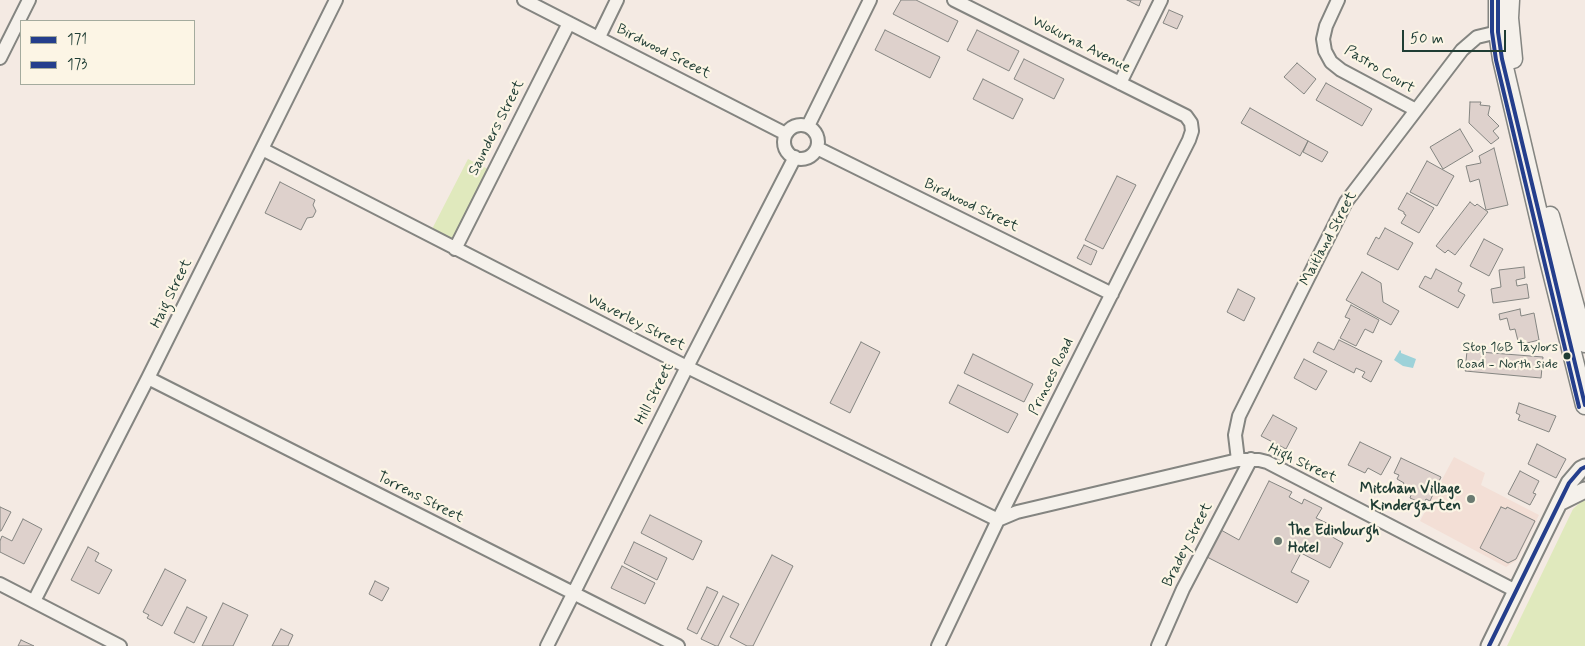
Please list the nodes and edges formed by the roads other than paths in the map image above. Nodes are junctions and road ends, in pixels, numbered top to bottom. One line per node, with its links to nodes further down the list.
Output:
1 (29, 0): 14 (street)
2 (336, 0): 21 (street, Haig Street)
3 (524, 0): 11 (street, Birdwood Sreeet)
4 (617, 0): 13 (street)
5 (870, 0): 18 (street)
6 (954, 0): 15 (street, Wokurna Avenue)
7 (1161, 0): 15 (street)
8 (1338, 0): 16 (street, Pastro Court)
9 (1498, 0): 12 (main road)
10 (1510, 0): 25 (main road)
11 (569, 23): 13 (street, Birdwood Sreeet); 23 (street, Saunders Street)
12 (1498, 32): 16 (street, Maitland Street); 28 (main road)
13 (599, 37): 19 (street, Birdwood Sreeet)
14 (0, 58)
15 (1120, 83): 17 (street, Wokurna Avenue)
16 (1416, 110): 29 (street, Maitland Street)
17 (1192, 123): 24 (street, Princes Road)
18 (808, 126): 19 (street); 20 (street)
19 (786, 134): 22 (street)
20 (817, 148): 22 (street); 24 (street, Birdwood Street)
21 (262, 149): 23 (street, Waverley Street); 27 (street, Haig Street)
22 (795, 157): 26 (street, Hill Street)
23 (455, 249): 26 (street, Waverley Street)
24 (1112, 294): 33 (street, Princes Road)
25 (1585, 343)
26 (686, 368): 33 (street, Waverley Street); 36 (street, Hill Street)
27 (148, 378): 36 (street, Torrens Street); 37 (street, Haig Street)
28 (1585, 405)
29 (1245, 460): 33 (street, High Street); 35 (street, High Street); 42 (street, Bradey Street)
30 (1585, 467): 32 (street)
31 (1585, 490): 32 (street)
32 (1559, 503): 35 (street)
33 (998, 520): 41 (street, Princes Road)
34 (0, 584): 37 (street)
35 (1516, 591): 43 (street)
36 (573, 594): 39 (street, Hill Street); 40 (street, Torrens Street)
37 (34, 601): 38 (street)
38 (120, 646)
39 (548, 646)
40 (678, 646)
41 (938, 646)
42 (1158, 646)
43 (1489, 646)

